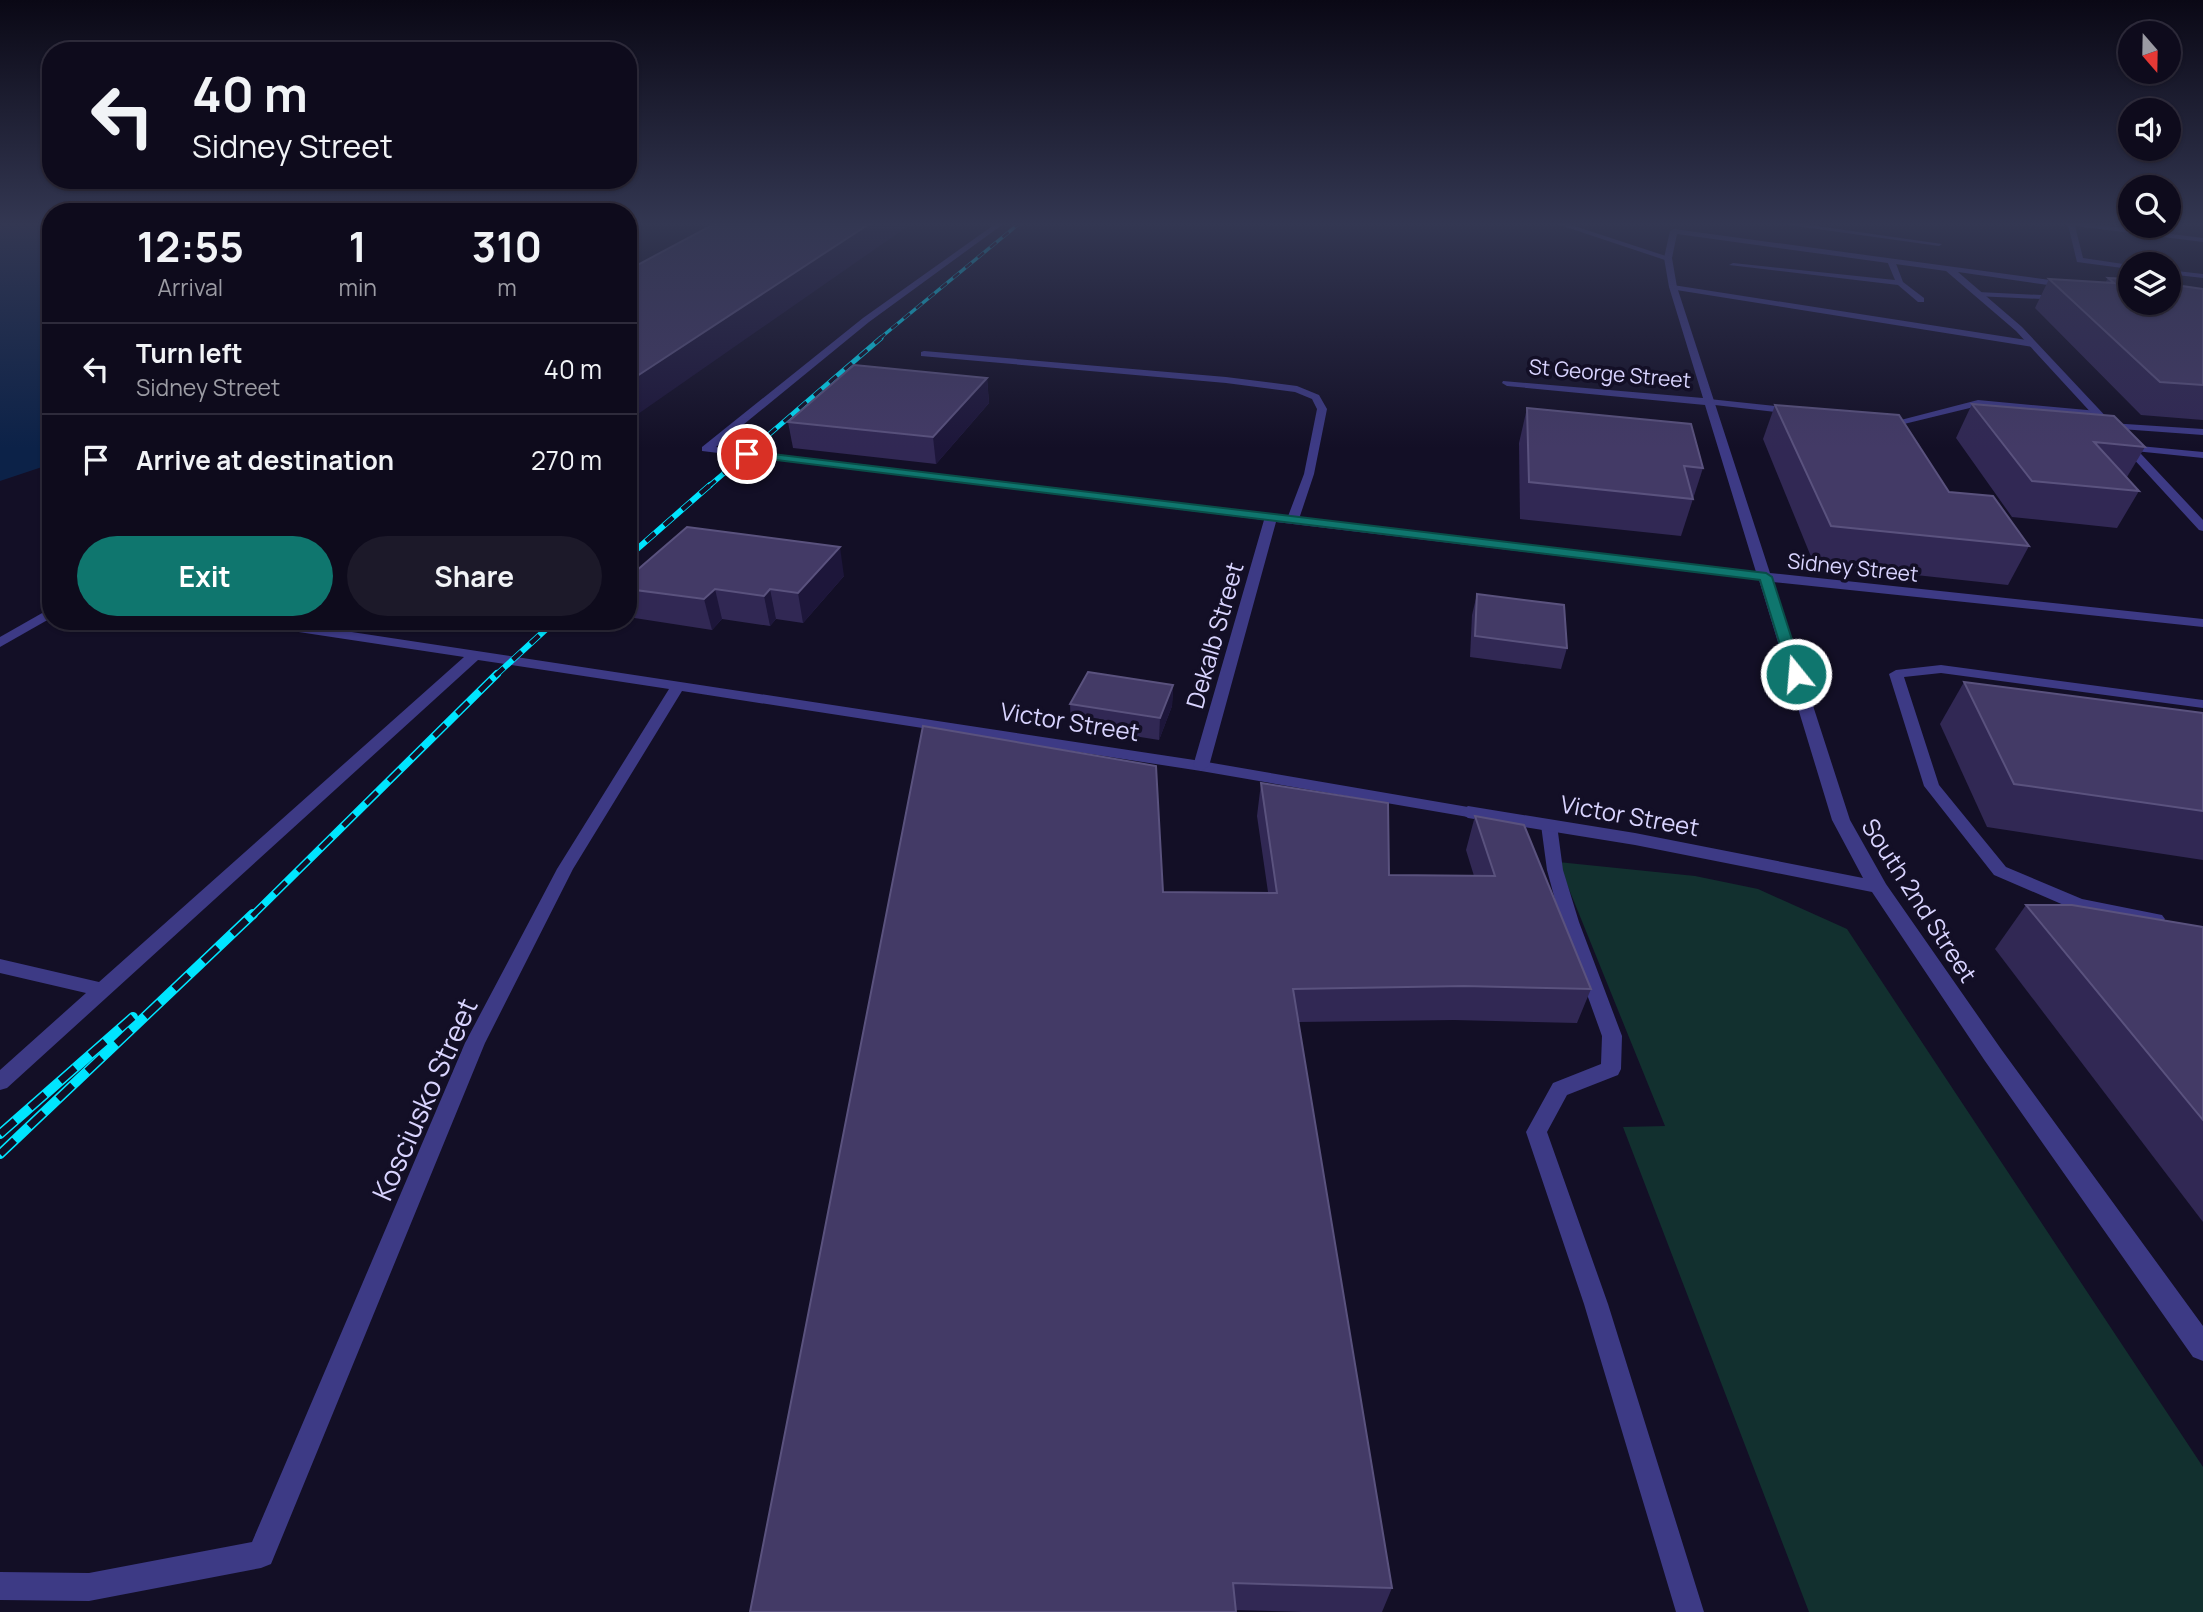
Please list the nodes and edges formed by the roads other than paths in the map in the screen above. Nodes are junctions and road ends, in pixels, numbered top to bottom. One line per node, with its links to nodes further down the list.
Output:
1 (898, 297): 24 (street, Sidney Street)
2 (1676, 297): 14 (street, South 2nd Street)
3 (1756, 297): 11 (lane)
4 (1777, 297): 10 (lane)
5 (1917, 297): 9 (lane)
6 (1982, 297): 10 (street)
7 (2054, 297): 8 (lane)
8 (2072, 298)
9 (1921, 300)
10 (2022, 333): 11 (street)
11 (2033, 344): 16 (street)
12 (924, 354): 25 (lane)
13 (1507, 383): 14 (street, St George Street)
14 (1709, 402): 15 (lane); 27 (street, South 2nd Street)
15 (1802, 412)
16 (2098, 414): 18 (lane); 19 (street)
17 (1884, 421): 18 (lane)
18 (1898, 422): 21 (lane)
19 (2109, 426): 20 (lane); 22 (street)
20 (2203, 432)
21 (1912, 443)
22 (2129, 448): 23 (lane); 26 (street)
23 (2203, 455)
24 (1271, 516): 25 (street, Sidney Street); 35 (street, Dekalb Street)
25 (1293, 519): 27 (street, Sidney Street)
26 (2203, 527)
27 (1766, 577): 29 (street, Sidney Street); 38 (street, South 2nd Street)
28 (42, 617): 31 (street)
29 (2203, 623)
30 (311, 630): 32 (lane, Victor Street)
31 (0, 643)
32 (475, 655): 33 (lane, Victor Street); 41 (lane)
33 (678, 686): 35 (lane, Victor Street); 44 (lane, Kosciusko Street)
34 (2203, 704): 39 (lane)
35 (1201, 766): 36 (lane, Victor Street)
36 (1468, 811): 37 (street, Victor Street)
37 (1549, 825): 38 (street, Victor Street); 45 (lane)
38 (1878, 887): 43 (street, South 2nd Street)
39 (2166, 921)
40 (0, 966): 41 (lane)
41 (103, 989): 42 (lane)
42 (0, 1082)
43 (2203, 1348)
44 (0, 1586)
45 (1690, 1612)

